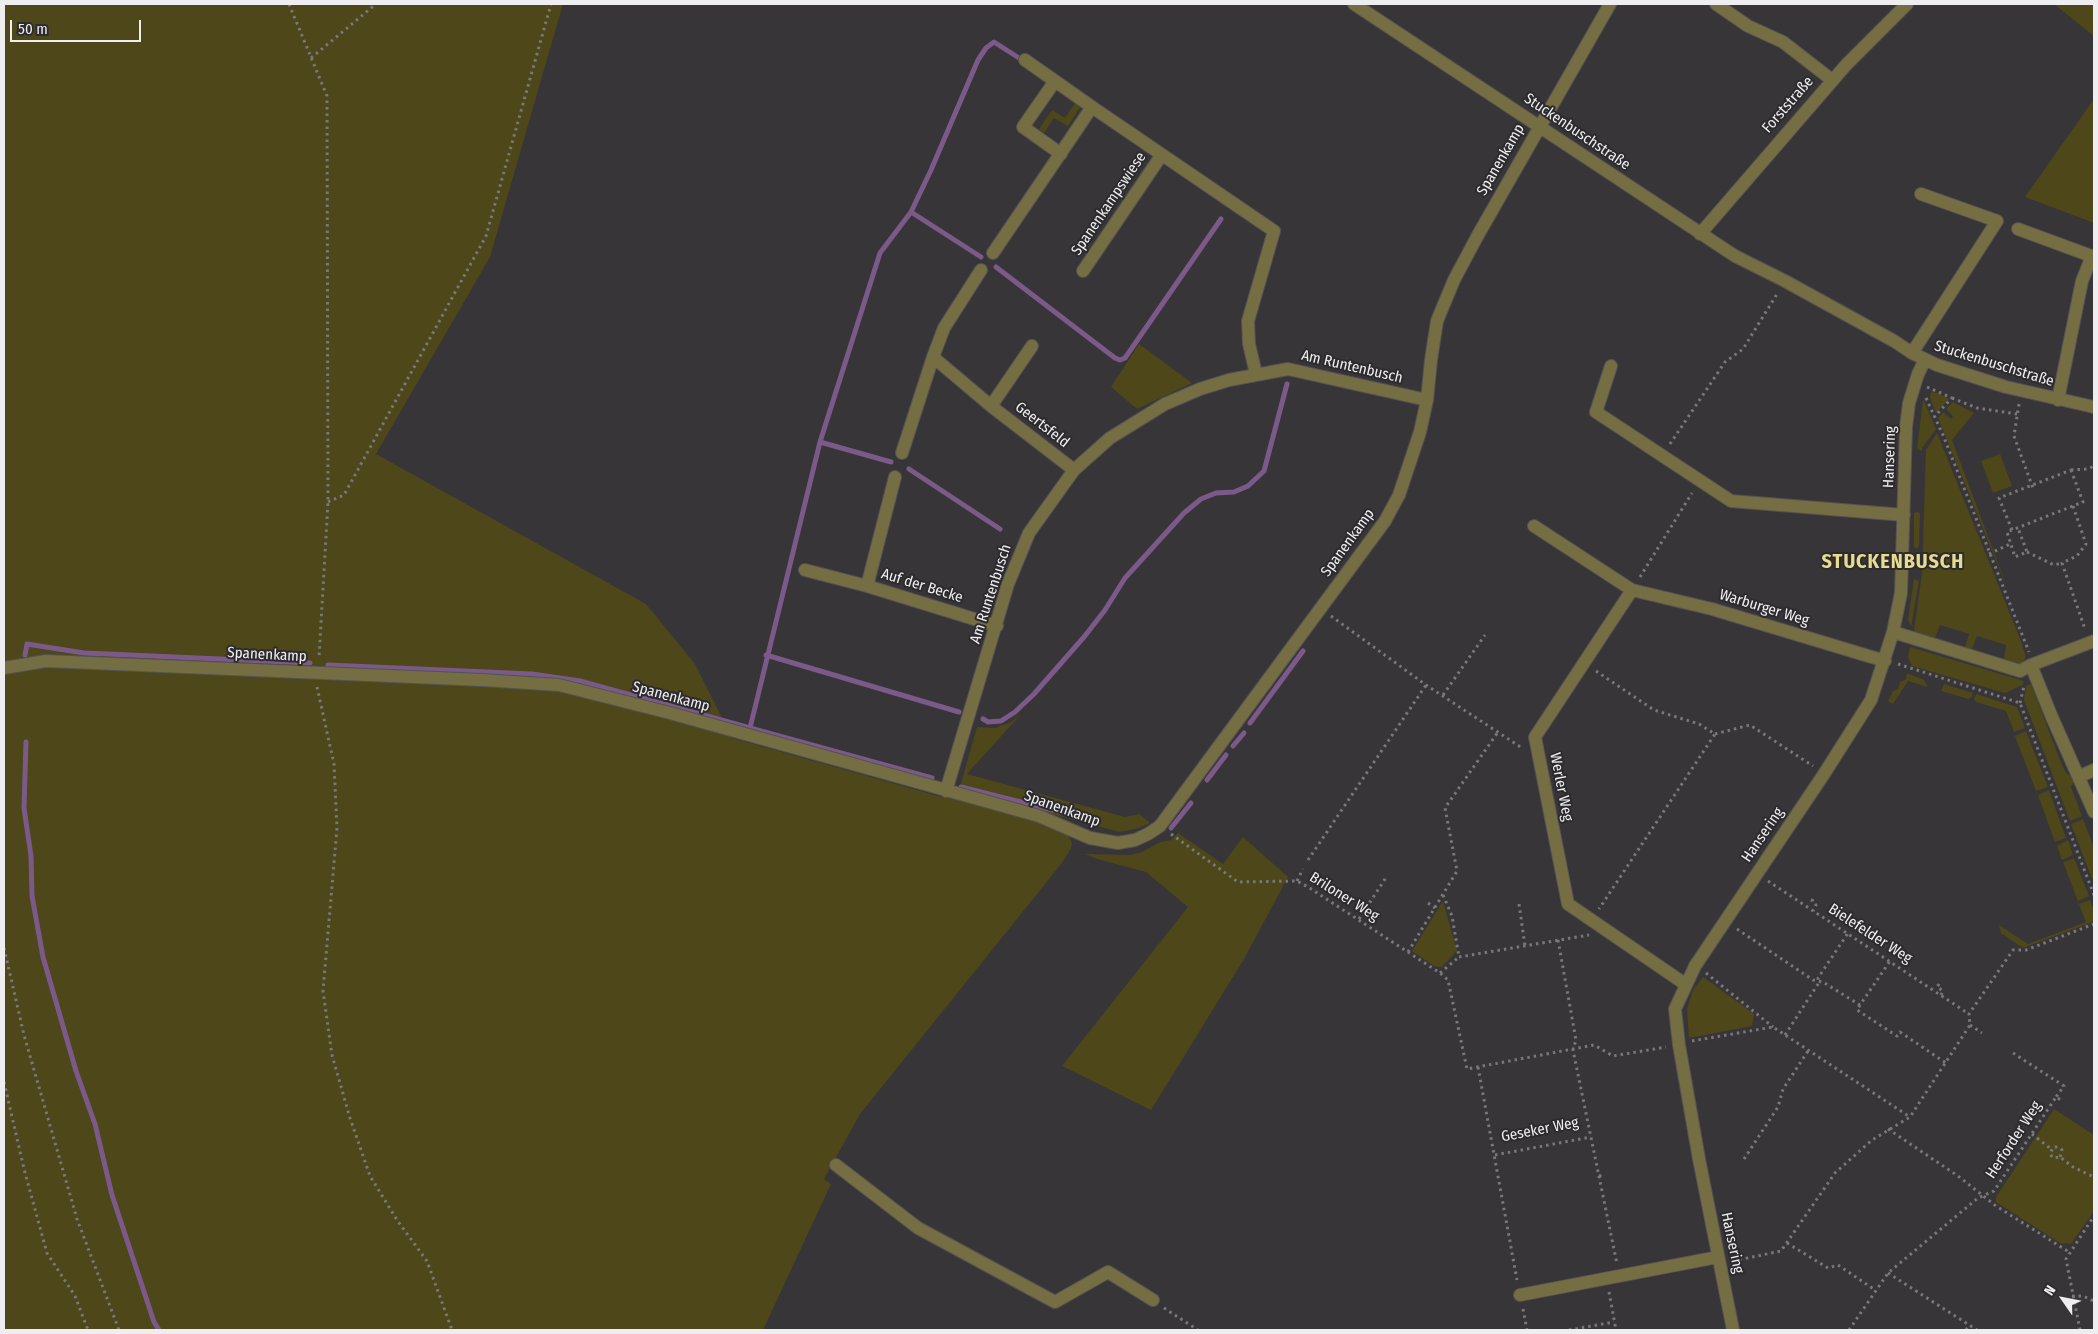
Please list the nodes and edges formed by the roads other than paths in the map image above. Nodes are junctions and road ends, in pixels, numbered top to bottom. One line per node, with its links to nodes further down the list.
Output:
1 (1354, 4): 9 (street, Stuckenbuschstraße)
2 (1610, 4): 9 (street, Spanenkamp)
3 (1716, 4): 6 (street)
4 (1907, 4): 6 (street, Forststraße)
5 (1025, 60): 7 (street, Spanenkampswiese)
6 (1832, 80): 14 (street, Forststraße)
7 (1055, 81): 8 (street, Spanenkampswiese); 10 (street)
8 (1092, 107): 10 (street); 11 (street, Spanenkampswiese)
9 (1540, 126): 14 (street, Stuckenbuschstraße); 25 (street, Spanenkamp)
10 (1061, 154): 15 (street)
11 (1161, 156): 18 (street, Spanenkampswiese); 24 (street, Spanenkampswiese)
12 (1921, 194): 20 (street)
13 (2018, 229): 16 (street)
14 (1700, 234): 20 (street, Stuckenbuschstraße)
15 (993, 253)
16 (2093, 257): 26 (street)
17 (981, 270): 21 (street)
18 (1083, 271)
19 (1032, 346): 27 (street, Geertsfeld)
20 (1912, 353): 22 (street, Stuckenbuschstraße)
21 (933, 357): 27 (street, Geertsfeld); 29 (street)
22 (1925, 360): 26 (street, Stuckenbuschstraße); 32 (street, Hansering)
23 (1611, 366): 32 (street)
24 (1256, 374): 25 (street, Am Runtenbusch); 30 (street, Am Runtenbusch)
25 (1427, 400): 45 (street, Spanenkamp)
26 (2058, 400): 28 (street, Stuckenbuschstraße)
27 (991, 406): 30 (street, Geertsfeld)
28 (2094, 407)
29 (902, 453)
30 (1074, 470): 37 (street, Am Runtenbusch)
31 (895, 477): 35 (street, Auf der Becke)
32 (1904, 514): 38 (street, Hansering)
33 (1534, 526): 36 (street, Warburger Weg)
34 (805, 570): 35 (street, Auf der Becke)
35 (867, 586): 37 (street, Auf der Becke)
36 (1632, 590): 41 (street, Warburger Weg); 47 (street, Werler Weg)
37 (997, 626): 45 (street, Am Runtenbusch)
38 (1893, 632): 40 (street); 41 (street, Hansering)
39 (2094, 641): 40 (street)
40 (2030, 658): 44 (street)
41 (1885, 661): 47 (street, Hansering)
42 (4, 668): 45 (street, Spanenkamp)
43 (2094, 770): 44 (street)
44 (2080, 776): 46 (street)
45 (940, 789)
46 (2094, 812)
47 (1685, 984): 49 (street, Hansering)
48 (836, 1165): 51 (street)
49 (1719, 1260): 50 (street); 52 (street, Hansering)
50 (1520, 1295)
51 (1153, 1300)
52 (1733, 1330)

